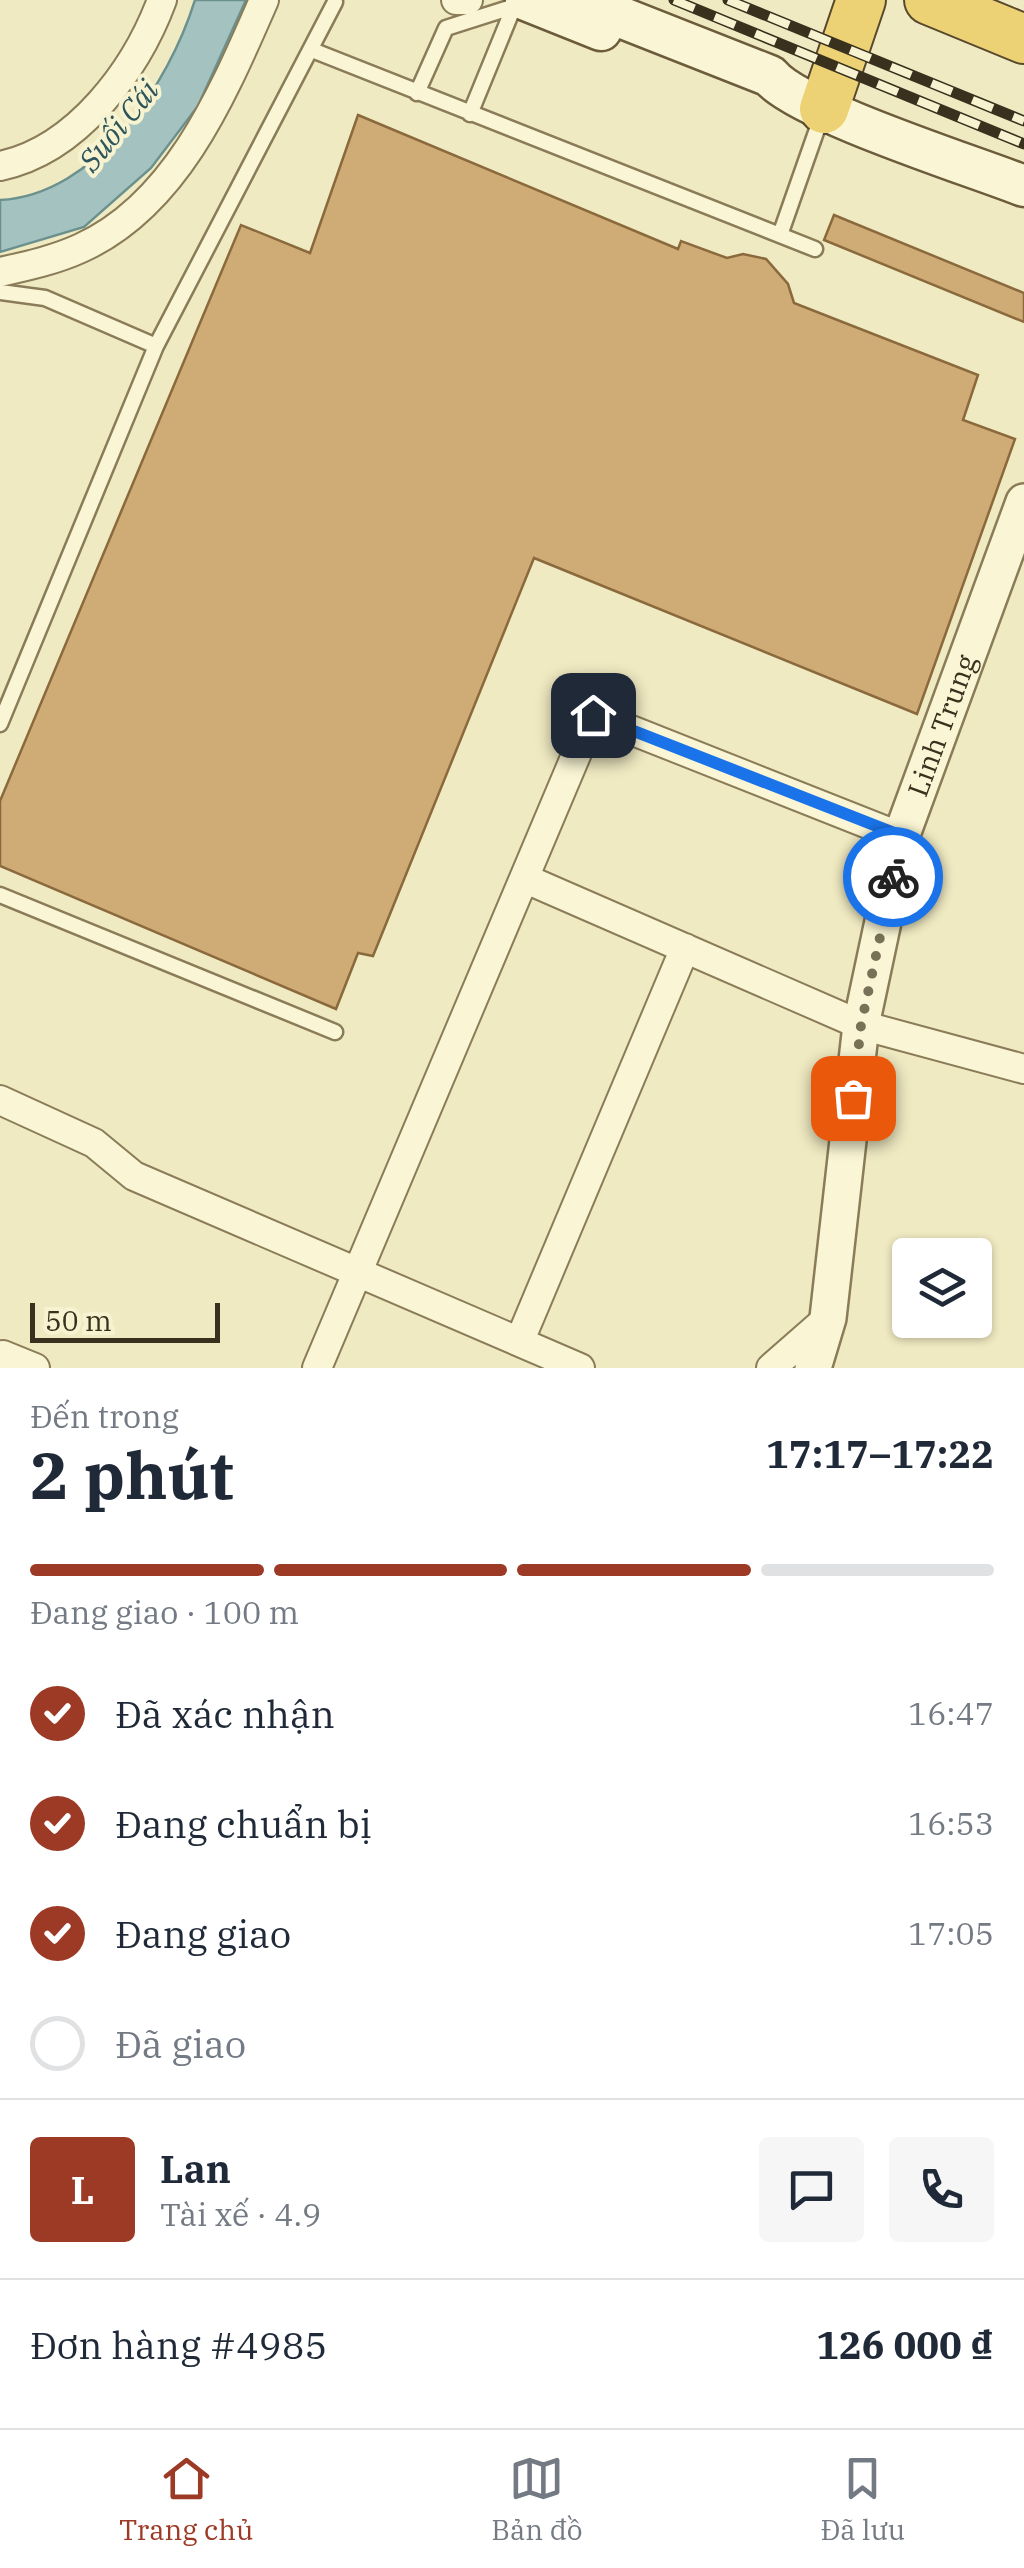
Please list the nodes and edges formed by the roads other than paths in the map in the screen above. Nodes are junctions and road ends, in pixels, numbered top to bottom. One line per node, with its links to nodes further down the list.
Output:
1 (162, 0): 18 (street)
2 (264, 0): 22 (street)
3 (456, 0): 4 (street)
4 (468, 0)
5 (577, 0): 14 (main road)
6 (861, 0): 16 (highway)
7 (929, 0): 12 (highway)
8 (1007, 0): 11 (highway)
9 (335, 2): 13 (lane)
10 (519, 2): 14 (main road); 15 (lane); 17 (lane)
11 (1024, 7)
12 (1024, 39)
13 (312, 50): 15 (lane); 24 (lane)
14 (780, 89): 16 (main road)
15 (418, 93): 17 (lane)
16 (824, 109): 19 (main road); 20 (lane)
17 (470, 114): 20 (lane)
18 (0, 166)
19 (1024, 186)
20 (780, 235): 21 (lane)
21 (815, 248)
22 (0, 272)
23 (0, 292): 24 (lane)
24 (156, 346): 26 (lane)
25 (1024, 502): 27 (street, Linh Trung)
26 (0, 724)
27 (902, 836): 28 (street); 31 (street, Linh Trung)
28 (526, 880): 30 (street); 35 (street)
29 (0, 896): 32 (lane)
30 (685, 948): 31 (street); 37 (street)
31 (861, 1025): 33 (street); 36 (street, Linh Trung)
32 (335, 1032)
33 (1024, 1068)
34 (0, 1100): 35 (street)
35 (360, 1270): 37 (street); 40 (street)
36 (828, 1318): 42 (street); 43 (street, Linh Trung)
37 (520, 1340): 41 (street)
38 (3, 1355): 39 (street)
39 (35, 1368)
40 (317, 1368)
41 (580, 1368)
42 (771, 1368)
43 (813, 1368)

